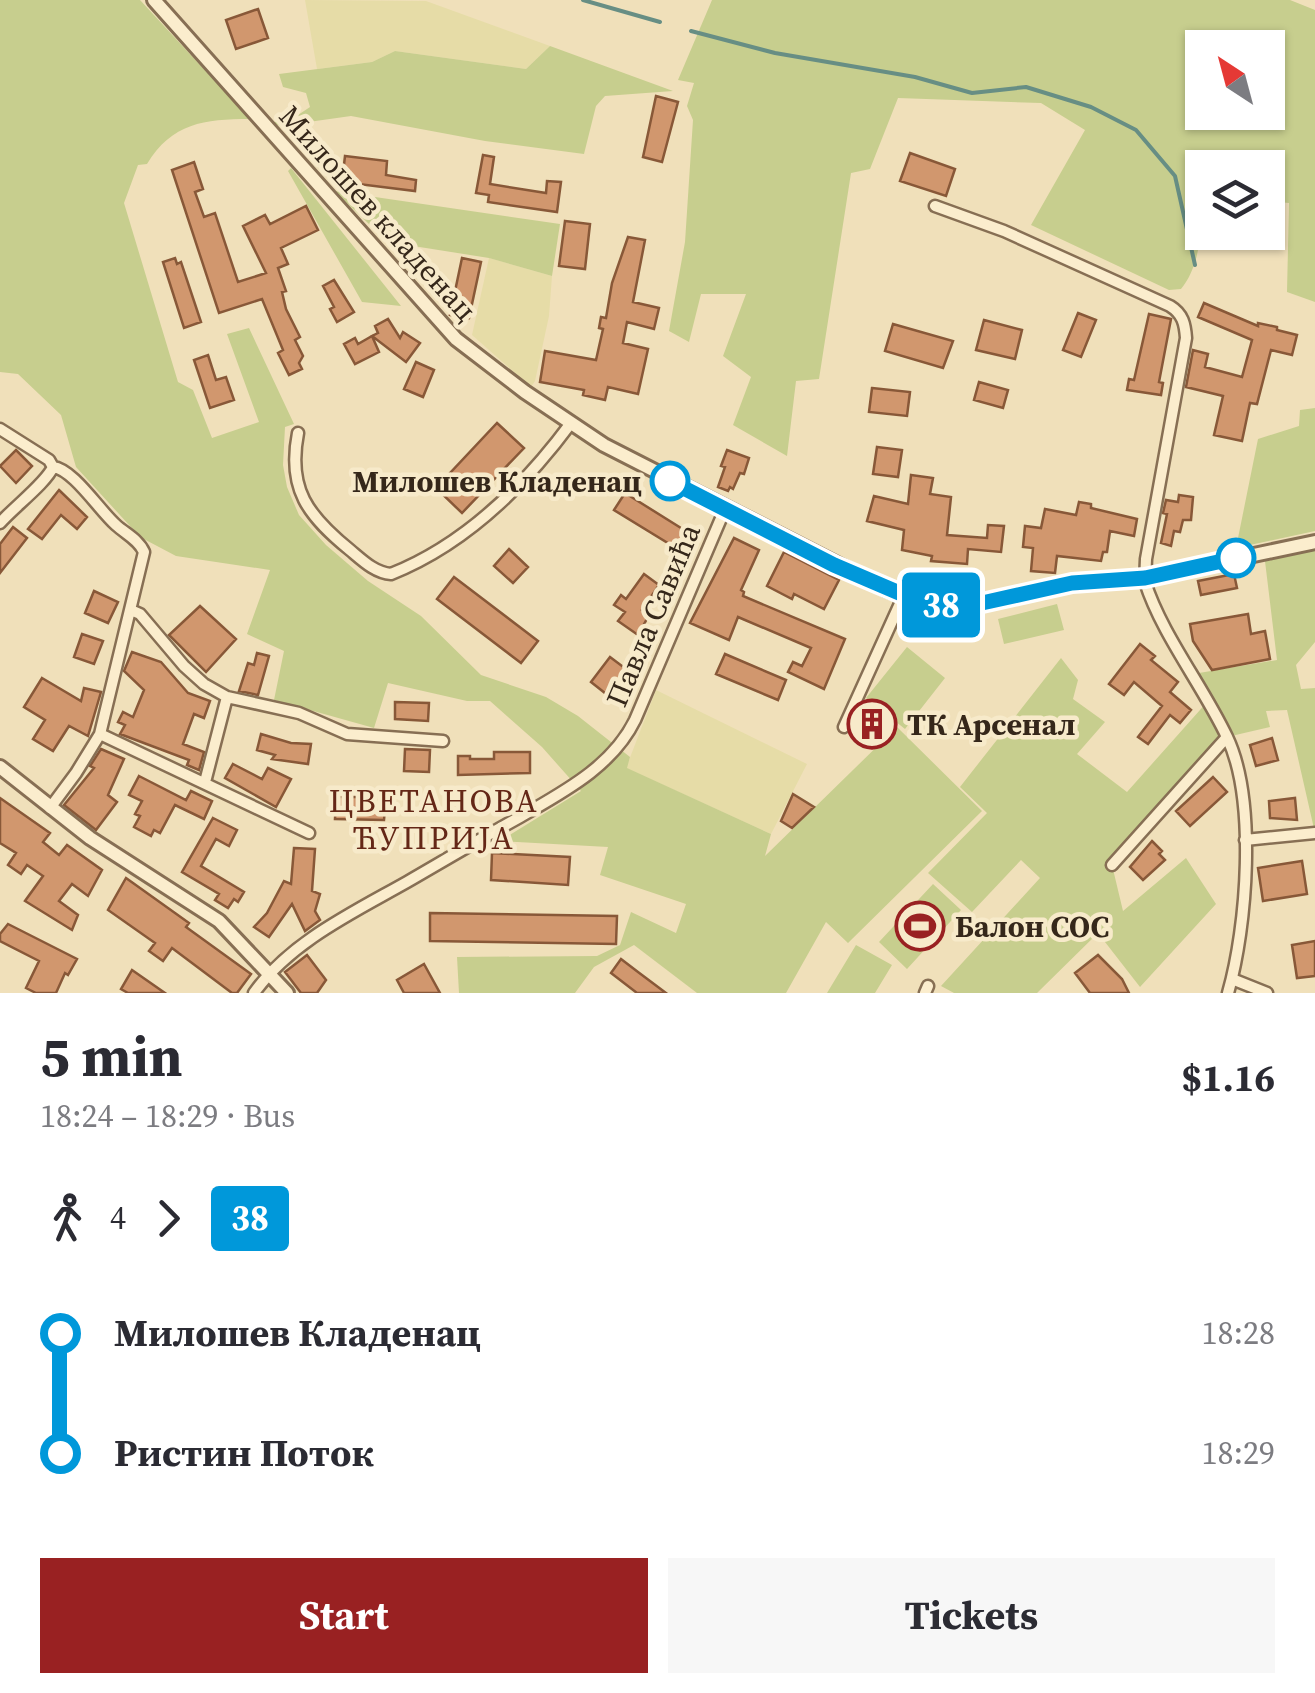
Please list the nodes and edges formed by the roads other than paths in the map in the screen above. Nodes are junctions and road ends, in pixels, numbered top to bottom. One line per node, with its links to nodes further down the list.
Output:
1 (154, 0): 3 (street, Милошев кладенац)
2 (935, 206): 10 (street)
3 (570, 423): 5 (street); 7 (street, Милошев кладенац)
4 (0, 429): 6 (street)
5 (298, 433)
6 (53, 467): 8 (street); 12 (street)
7 (725, 510): 11 (street, Милошев кладенац); 25 (street, Павла Савића)
8 (0, 523)
9 (1315, 542): 10 (street, Милошев кладенац)
10 (1145, 578): 11 (street, Милошев кладенац); 16 (street)
11 (904, 597): 14 (street)
12 (131, 610): 13 (street); 15 (street)
13 (227, 697): 17 (street); 19 (street)
14 (844, 727)
15 (100, 734): 19 (street); 20 (street)
16 (1227, 736): 23 (street); 24 (street)
17 (443, 741)
18 (0, 768): 20 (street)
19 (205, 782): 21 (street)
20 (50, 808): 25 (street)
21 (309, 833)
22 (1315, 833): 23 (street)
23 (1245, 840): 26 (street)
24 (1112, 865)
25 (269, 974): 27 (street, Павла Савића); 28 (street)
26 (1232, 979): 29 (street); 30 (street)
27 (254, 993)
28 (287, 993)
29 (1228, 993)
30 (1267, 993)

